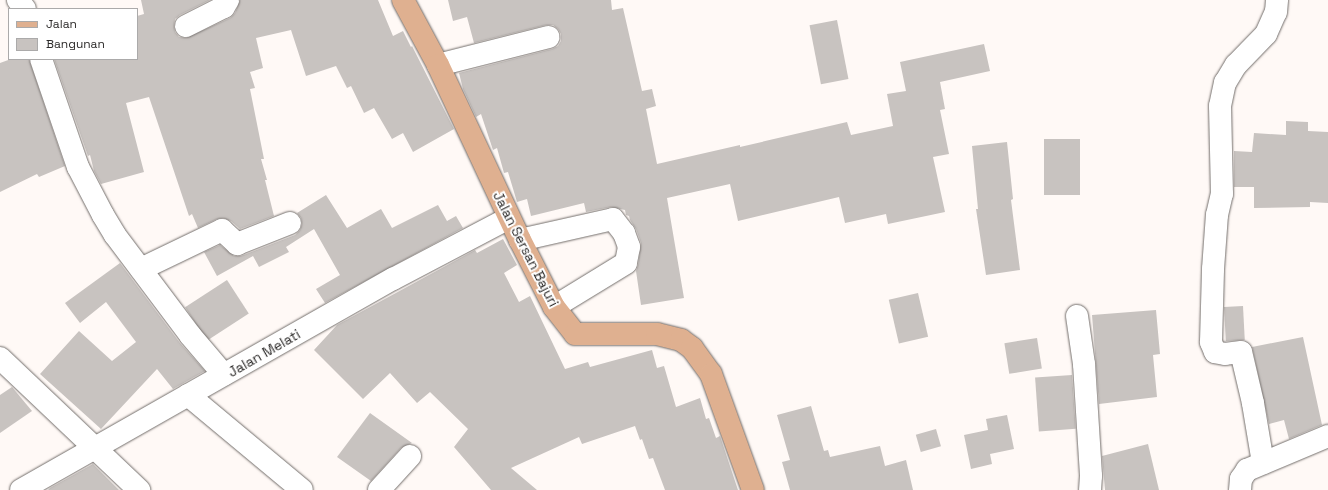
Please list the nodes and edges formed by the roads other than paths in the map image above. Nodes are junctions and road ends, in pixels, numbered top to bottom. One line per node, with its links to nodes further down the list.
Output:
1 (18, 0): 5 (street)
2 (228, 0): 6 (street)
3 (403, 0): 9 (main road, Jalan Sersan Bajuri)
4 (1277, 0): 22 (street)
5 (24, 8)
6 (186, 26)
7 (549, 37): 9 (street)
8 (42, 60): 13 (street)
9 (438, 65): 10 (main road, Jalan Sersan Bajuri)
10 (509, 218): 12 (main road, Jalan Sersan Bajuri); 17 (street, Jalan Melati)
11 (290, 223): 13 (street)
12 (520, 240): 14 (main road, Jalan Sersan Bajuri); 14 (street)
13 (141, 269): 17 (street)
14 (554, 307): 27 (main road, Jalan Sersan Bajuri)
15 (1077, 316): 28 (street)
16 (0, 358): 20 (street)
17 (224, 375): 18 (street, Jalan Melati)
18 (188, 395): 20 (street, Jalan Melati); 25 (street)
19 (1328, 436): 22 (street)
20 (94, 447): 23 (street, Jalan Melati); 24 (street)
21 (410, 456): 26 (street)
22 (1263, 463): 29 (street)
23 (20, 490)
24 (140, 490)
25 (302, 490)
26 (379, 490)
27 (753, 490)
28 (1090, 490)
29 (1240, 490)

